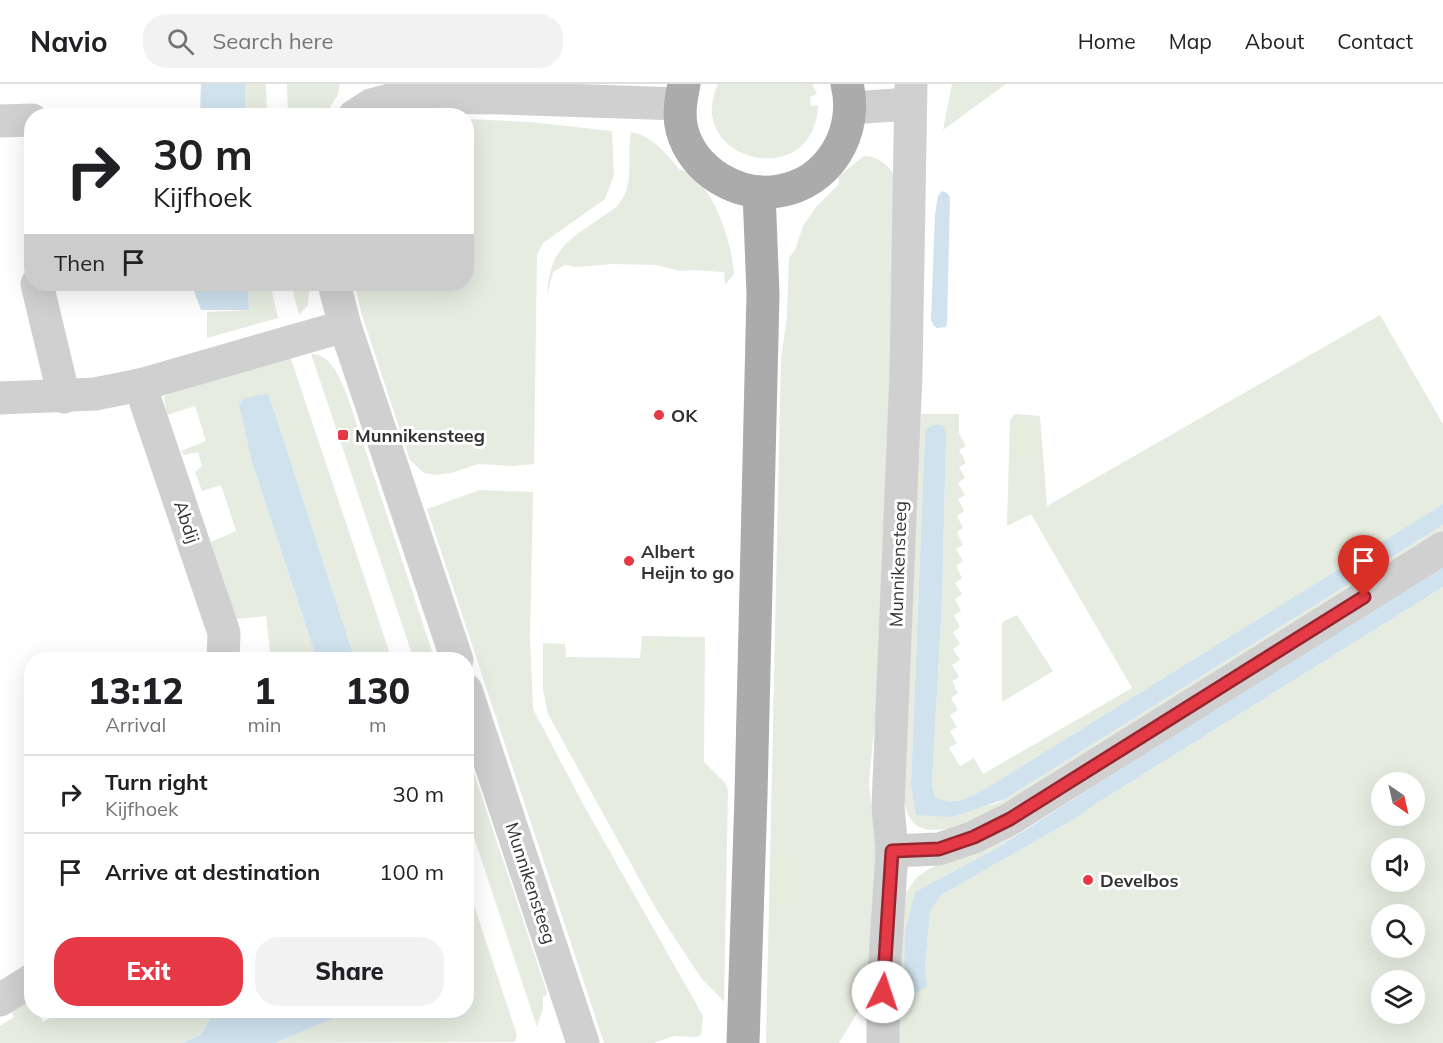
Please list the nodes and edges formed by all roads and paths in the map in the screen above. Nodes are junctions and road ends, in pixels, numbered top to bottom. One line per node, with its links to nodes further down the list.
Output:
1 (682, 94): 4 (street); 7 (main road)
2 (910, 94): 3 (street); 18 (street, Munnikensteeg)
3 (849, 96): 7 (main road)
4 (356, 104)
5 (24, 120): 6 (street)
6 (0, 121)
7 (759, 192): 22 (main road)
8 (39, 291): 12 (street)
9 (336, 291): 10 (street)
10 (345, 327): 11 (street); 16 (street)
11 (140, 385): 12 (street); 15 (street, Abdij)
12 (64, 397): 13 (street)
13 (0, 398)
14 (1443, 548): 18 (street)
15 (223, 652)
16 (454, 652)
17 (474, 716): 21 (street, Munnikensteeg)
18 (892, 851): 23 (street, Munnikensteeg)
19 (24, 985): 20 (street)
20 (0, 1000)
21 (576, 1041)
22 (743, 1043)
23 (883, 1043)

